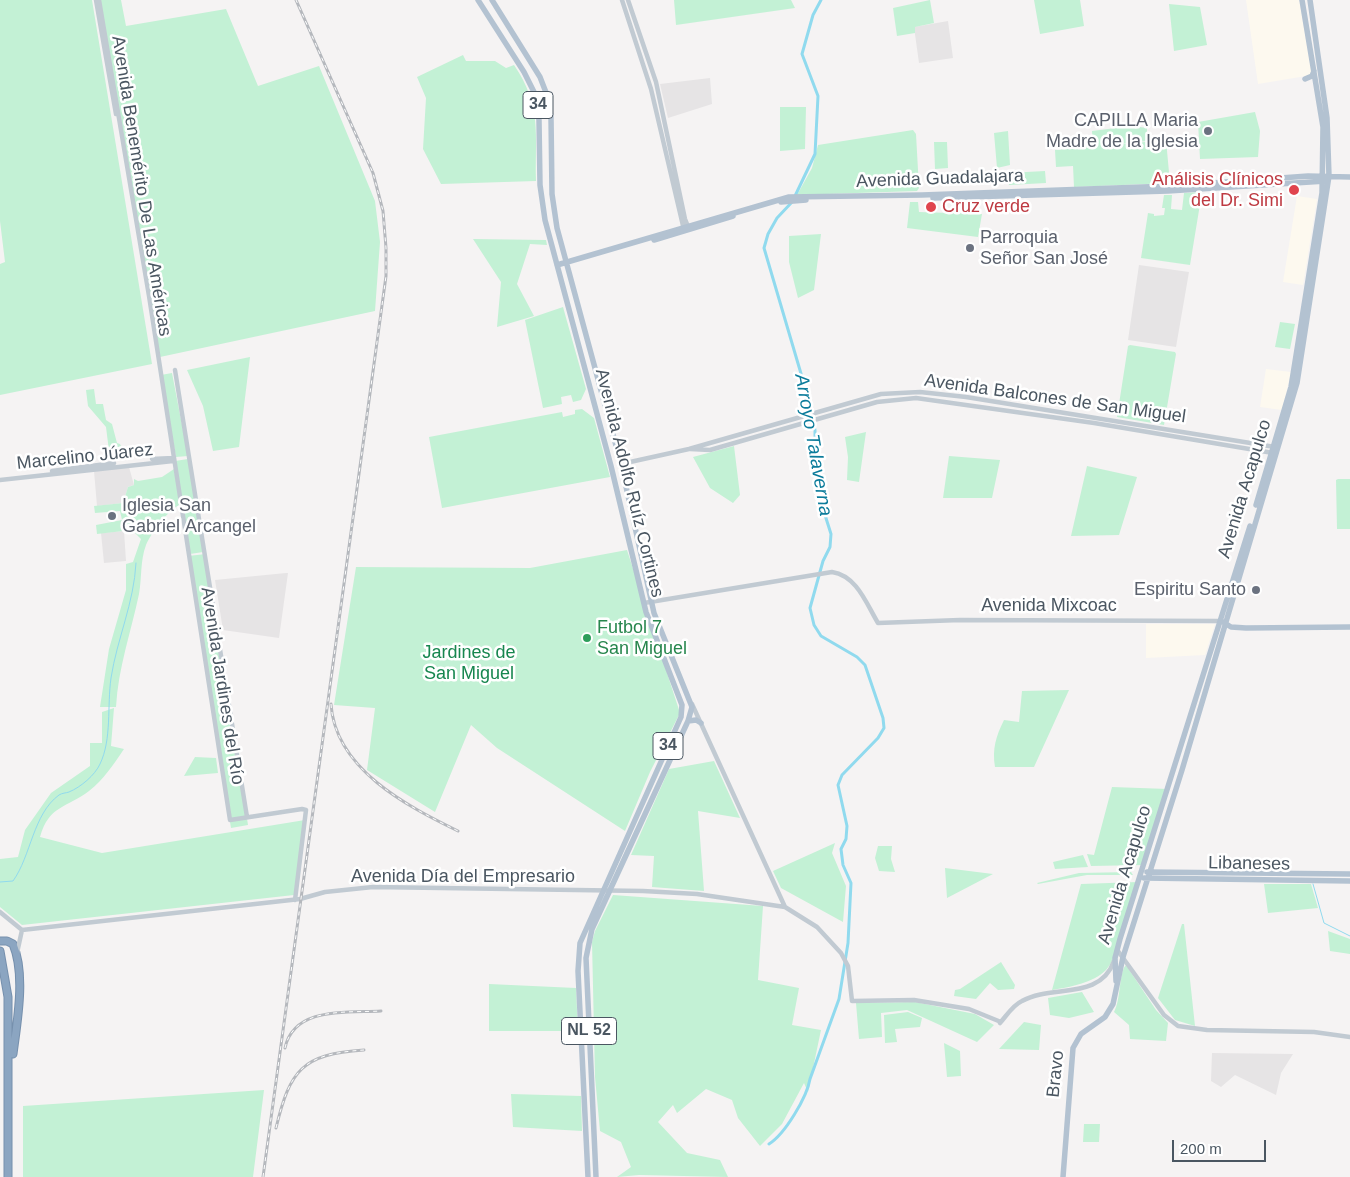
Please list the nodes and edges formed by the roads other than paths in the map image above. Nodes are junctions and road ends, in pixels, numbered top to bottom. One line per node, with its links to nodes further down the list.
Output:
1 (97, 0): 28 (street, Avenida Benemérito De Las Américas)
2 (478, 0): 20 (main road, Avenida Adolfo Ruíz Cortines / 34)
3 (492, 0): 19 (main road, Avenida Adolfo Ruíz Cortines / 34)
4 (622, 0): 12 (street)
5 (628, 0): 12 (street)
6 (1302, 0): 8 (main road, Avenida Acapulco)
7 (1310, 0): 9 (main road, Avenida Acapulco)
8 (1305, 22): 9 (main road); 10 (main road, Avenida Acapulco)
9 (1315, 39): 14 (main road, Avenida Acapulco)
10 (1314, 71): 11 (main road, Avenida Acapulco); 11 (main road)
11 (1316, 85): 14 (main road, Avenida Acapulco)
12 (670, 163): 18 (street)
13 (1350, 177): 14 (main road, Avenida Guadalajara)
14 (1327, 178): 15 (main road, Avenida Guadalajara); 16 (main road, Avenida Acapulco); 17 (main road, Avenida Guadalajara); 27 (main road, Avenida Acapulco)
15 (1312, 182): 16 (main road); 17 (main road, Avenida Guadalajara)
16 (1322, 192): 27 (main road, Avenida Acapulco)
17 (950, 195): 18 (main road, Avenida Guadalajara)
18 (686, 229): 19 (main road, Avenida Guadalajara)
19 (567, 264): 20 (main road, Avenida Guadalajara); 29 (main road, Avenida Adolfo Ruíz Cortines / 34)
20 (557, 267): 33 (main road, Avenida Adolfo Ruíz Cortines / 34)
21 (175, 370): 44 (street, Avenida Jardines del Río)
22 (769, 426): 23 (street); 24 (street, Avenida Balcones de San Miguel); 27 (street, Avenida Balcones de San Miguel)
23 (771, 433): 26 (street, Avenida Balcones de San Miguel); 27 (street, Avenida Balcones de San Miguel)
24 (708, 442): 25 (street, Avenida Balcones de San Miguel); 26 (street)
25 (689, 449): 26 (street, Avenida Balcones de San Miguel); 29 (street, Avenida Balcones de San Miguel)
26 (710, 450)
27 (1275, 450): 34 (main road, Avenida Acapulco)
28 (173, 459): 30 (street, Marcelino Júarez); 31 (street, Avenida Benemérito De Las Américas)
29 (621, 464): 32 (main road, Avenida Adolfo Ruíz Cortines / 34)
30 (0, 478)
31 (188, 556): 44 (street, Avenida Jardines del Río)
32 (652, 602): 33 (street); 34 (street, Avenida Mixcoac); 36 (main road, Avenida Adolfo Ruíz Cortines / 34)
33 (644, 603): 53 (main road, Avenida Adolfo Ruíz Cortines / 34)
34 (1223, 622): 35 (main road); 37 (main road, Avenida Acapulco); 41 (main road, Avenida Acapulco)
35 (1350, 627)
36 (690, 703): 38 (main road, Avenida Adolfo Ruíz Cortines / 34); 39 (street)
37 (1201, 704): 41 (main road); 43 (main road, Avenida Acapulco)
38 (692, 711): 39 (street); 40 (main road, 34)
39 (700, 720): 40 (main road); 55 (street)
40 (688, 721): 52 (main road, 34)
41 (1187, 723): 42 (main road, Avenida Acapulco)
42 (1171, 776): 43 (main road); 45 (main road, Avenida Acapulco)
43 (1176, 787): 46 (main road, Avenida Acapulco)
44 (247, 817): 54 (street)
45 (1155, 827): 46 (main road); 47 (main road, Avenida Acapulco)
46 (1162, 833): 49 (main road, Avenida Acapulco)
47 (1141, 871): 49 (main road); 50 (main road, Avenida Acapulco)
48 (1350, 874): 49 (main road, Libaneses)
49 (1148, 875): 50 (main road); 51 (main road, Libaneses); 61 (main road, Avenida Acapulco)
50 (1139, 878): 60 (main road, Avenida Acapulco)
51 (1350, 881)
52 (611, 891): 53 (street, Avenida Día del Empresario); 55 (street, Avenida Día del Empresario); 70 (main road, NL 52)
53 (602, 892): 54 (street, Avenida Día del Empresario); 69 (main road, Avenida Adolfo Ruíz Cortines / NL 52)
54 (295, 900): 57 (street, Avenida Día del Empresario)
55 (785, 907): 65 (street)
56 (0, 912): 57 (street)
57 (22, 930): 63 (street)
58 (0, 941): 63 (highway)
59 (0, 951): 67 (highway)
60 (1118, 951): 61 (street); 62 (main road, Avenida Acapulco)
61 (1123, 957): 64 (main road, Avenida Acapulco); 66 (street)
62 (1115, 958): 64 (main road, Avenida Acapulco); 65 (street)
63 (17, 960): 67 (highway)
64 (1118, 971): 65 (street); 71 (main road, Bravo)
65 (1098, 981)
66 (1350, 1037)
67 (10, 1068): 68 (highway)
68 (8, 1177)
69 (588, 1177)
70 (596, 1177)
71 (1064, 1177)

